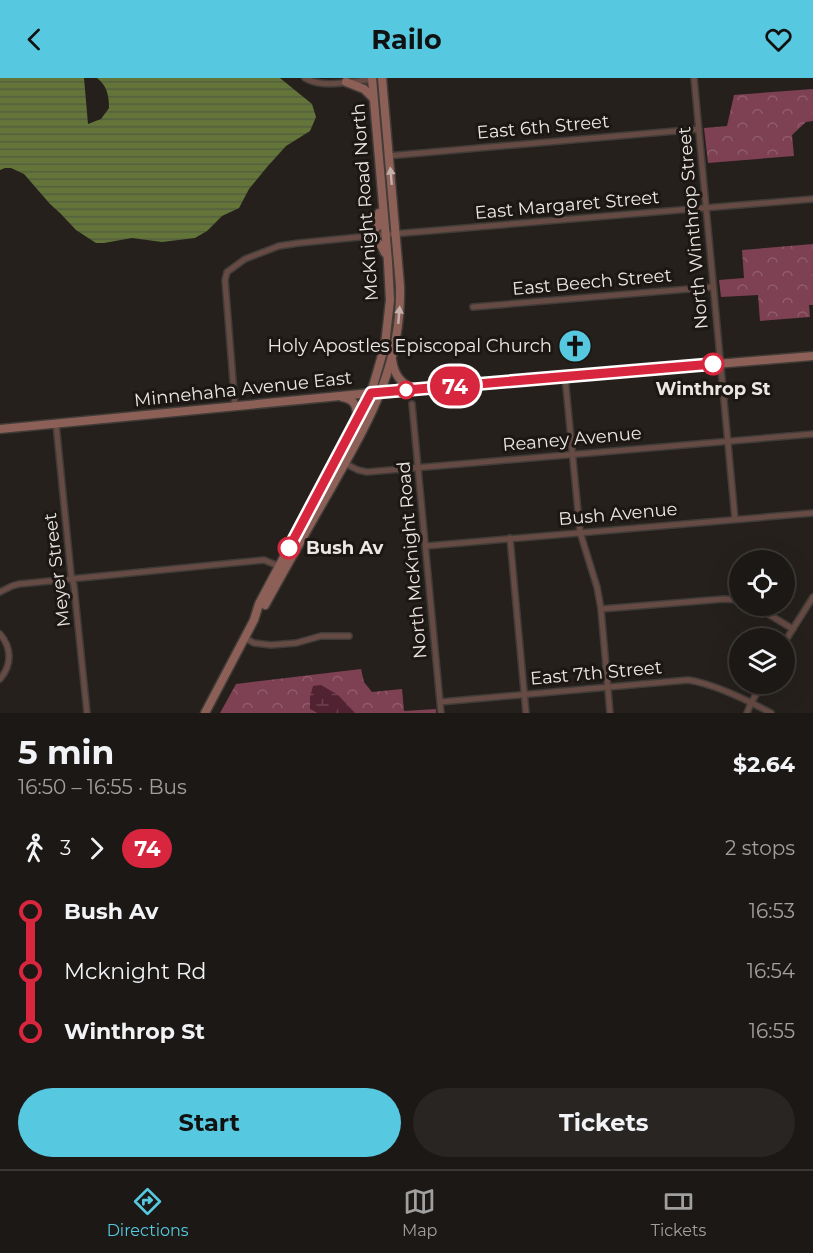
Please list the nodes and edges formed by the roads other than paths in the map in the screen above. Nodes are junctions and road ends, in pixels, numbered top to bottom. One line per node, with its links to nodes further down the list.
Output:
1 (305, 78): 5 (street)
2 (357, 78): 5 (main road)
3 (377, 78): 5 (street); 6 (main road, McKnight Road North); 8 (main road, McKnight Road North)
4 (694, 78): 7 (street, North Winthrop Street)
5 (346, 82): 6 (main road)
6 (374, 100): 9 (main road, McKnight Road North)
7 (699, 129): 8 (street, East 6th Street); 12 (street, North Winthrop Street)
8 (389, 155): 9 (street, East 6th Street); 13 (main road, McKnight Road North, one-way to 8)
9 (379, 156): 10 (main road, McKnight Road North)
10 (381, 193): 14 (main road, McKnight Road North); 15 (main road)
11 (813, 199): 12 (street, East Margaret Street)
12 (706, 208): 13 (street, East Margaret Street); 17 (street, North Winthrop Street)
13 (396, 234): 14 (street, East Margaret Street); 20 (main road, McKnight Road North, one-way to 13)
14 (385, 235): 15 (street, East Margaret Street); 16 (main road, McKnight Road North)
15 (367, 237): 16 (main road); 26 (street)
16 (388, 262): 25 (main road, McKnight Road North)
17 (714, 287): 18 (street, East Beech Street); 21 (street, North Winthrop Street)
18 (473, 307)
19 (813, 356): 21 (main road, Minnehaha Avenue East)
20 (392, 359): 23 (main road); 24 (main road, McKnight Road North)
21 (721, 363): 22 (main road, Minnehaha Avenue East); 35 (street, North Winthrop Street)
22 (565, 376): 23 (main road, Minnehaha Avenue East); 36 (street)
23 (414, 389): 24 (main road, Minnehaha Avenue East)
24 (381, 392): 25 (main road, Minnehaha Avenue East); 38 (main road, McKnight Road North)
25 (371, 393): 27 (main road, Minnehaha Avenue East); 31 (main road, McKnight Road North)
26 (234, 394): 29 (street); 30 (street)
27 (335, 396): 29 (main road, Minnehaha Avenue East); 31 (main road)
28 (412, 404): 39 (street, North McKnight Road)
29 (235, 406): 30 (main road, Minnehaha Avenue East)
30 (225, 407): 32 (main road, Minnehaha Avenue East)
31 (357, 418): 37 (main road, McKnight Road North)
32 (56, 423): 33 (main road, Minnehaha Avenue East); 46 (street, Meyer Street)
33 (0, 429)
34 (813, 434): 35 (street, Reaney Avenue)
35 (728, 441): 36 (street, Reaney Avenue); 41 (street, North Winthrop Street)
36 (573, 454): 39 (street, Reaney Avenue); 42 (street)
37 (336, 459): 38 (street, Reaney Avenue); 45 (main road, McKnight Road North)
38 (344, 464): 39 (street, Reaney Avenue); 45 (main road, McKnight Road North)
39 (418, 468): 44 (street, North McKnight Road)
40 (813, 513): 41 (street, Bush Avenue)
41 (735, 519): 42 (street, Bush Avenue)
42 (580, 532): 43 (street, Bush Avenue); 50 (street)
43 (510, 538): 44 (street, Bush Avenue); 60 (street)
44 (426, 546): 61 (street, North McKnight Road)
45 (282, 568): 46 (street); 56 (main road)
46 (73, 579): 47 (street); 63 (street, Meyer Street)
47 (0, 592)
48 (813, 597): 53 (street)
49 (729, 599): 50 (street)
50 (601, 609): 58 (street)
51 (772, 616): 52 (street)
52 (791, 628)
53 (794, 628)
54 (0, 634): 57 (street)
55 (349, 636): 56 (street)
56 (245, 638): 64 (main road)
57 (0, 679)
58 (608, 687): 60 (street, East 7th Street); 62 (street, East 7th Street); 67 (street)
59 (756, 694): 62 (street)
60 (524, 695): 61 (street, East 7th Street); 66 (street)
61 (440, 702): 65 (street, North McKnight Road)
62 (751, 703): 68 (street); 69 (street, East 7th Street)
63 (87, 713)
64 (205, 713)
65 (441, 713)
66 (526, 713)
67 (610, 713)
68 (747, 713)
69 (771, 713)

